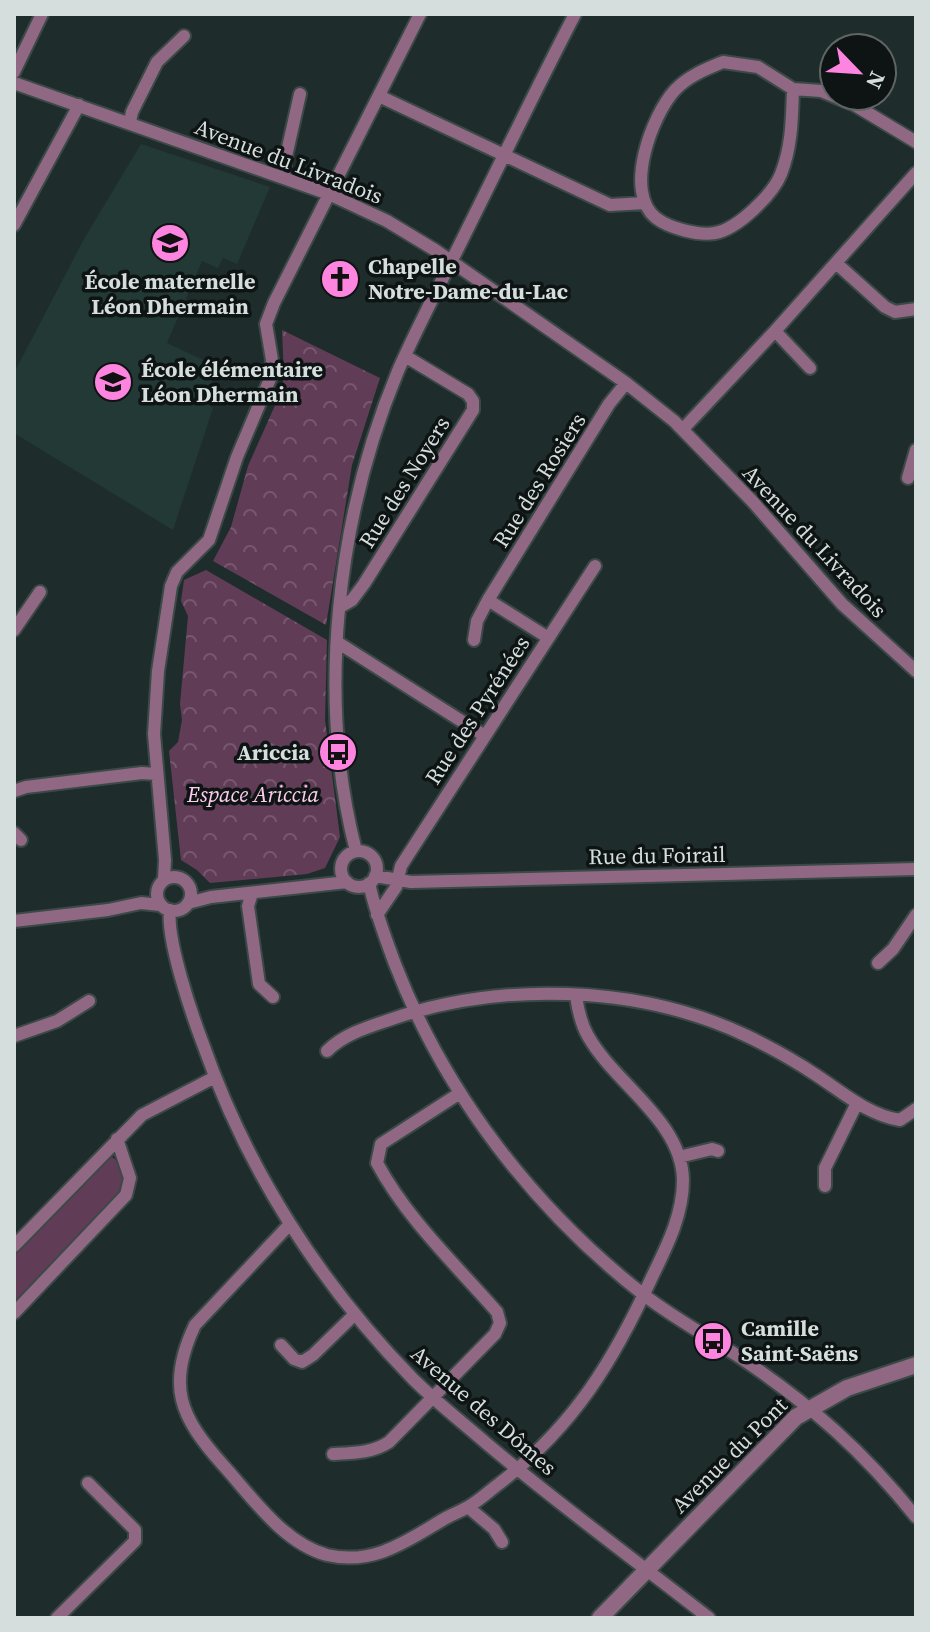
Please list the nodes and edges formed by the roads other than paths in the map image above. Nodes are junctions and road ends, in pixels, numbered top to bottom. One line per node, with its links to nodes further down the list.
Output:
1 (42, 14): 5 (street)
2 (420, 14): 9 (street)
3 (575, 14): 13 (street)
4 (184, 36): 11 (street)
5 (14, 72)
6 (14, 83): 10 (street, Avenue du Livradois)
7 (793, 89): 12 (street); 17 (street); 17 (street)
8 (300, 94): 15 (street)
9 (379, 96): 13 (street); 16 (street)
10 (79, 105): 11 (street, Avenue du Livradois); 18 (street)
11 (130, 122): 15 (street, Avenue du Livradois)
12 (916, 142)
13 (504, 156): 17 (street); 20 (street)
14 (916, 173): 21 (street)
15 (284, 178): 16 (street, Avenue du Livradois)
16 (329, 194): 20 (street, Avenue du Livradois); 40 (street)
17 (645, 203)
18 (19, 204): 19 (street)
19 (14, 225)
20 (451, 260): 24 (street); 26 (street, Avenue du Livradois)
21 (836, 263): 22 (street); 23 (street)
22 (916, 309)
23 (775, 331): 25 (street); 27 (street)
24 (405, 356): 33 (street); 33 (street, Rue des Noyers)
25 (810, 368)
26 (626, 383): 27 (street, Avenue du Livradois); 32 (street, Rue des Rosiers)
27 (683, 429): 38 (street, Avenue du Livradois)
28 (916, 450): 29 (street)
29 (908, 478)
30 (595, 566): 35 (street, Rue des Pyrénées)
31 (40, 592): 34 (street)
32 (488, 600): 35 (street); 36 (street, Rue des Rosiers)
33 (340, 607): 37 (street)
34 (14, 629)
35 (547, 637): 39 (street, Rue des Pyrénées)
36 (474, 640)
37 (337, 642): 39 (street); 42 (street)
38 (916, 671)
39 (485, 736): 46 (street, Rue des Pyrénées)
40 (156, 774): 41 (street); 49 (street)
41 (14, 791)
42 (356, 851): 43 (street); 44 (street)
43 (375, 862): 46 (street); 47 (street)
44 (341, 867): 48 (street); 51 (street)
45 (916, 869): 46 (street, Rue du Foirail)
46 (399, 879): 47 (street, Rue du Foirail); 57 (street, Rue des Pyrénées)
47 (372, 880): 48 (street); 57 (street)
48 (347, 882): 51 (street)
49 (160, 884): 50 (street); 54 (street); 56 (street)
50 (188, 884): 53 (street); 55 (street)
51 (319, 885): 52 (street)
52 (252, 893): 53 (street); 62 (street)
53 (211, 897): 55 (street)
54 (141, 903): 56 (street); 59 (street)
55 (188, 903): 56 (street)
56 (165, 908): 67 (street, Avenue des Dômes)
57 (377, 915): 64 (street)
58 (916, 915): 60 (street)
59 (14, 921)
60 (878, 963)
61 (576, 996): 64 (street); 69 (street); 73 (street)
62 (273, 997)
63 (89, 1001): 65 (street)
64 (414, 1011): 66 (street); 68 (street)
65 (14, 1036)
66 (327, 1051)
67 (215, 1077): 71 (street); 75 (street, Avenue des Dômes)
68 (460, 1093): 77 (street); 82 (street)
69 (857, 1103): 70 (street); 74 (street)
70 (916, 1109)
71 (117, 1139): 76 (street); 78 (street)
72 (718, 1151): 73 (street)
73 (679, 1157): 77 (street)
74 (825, 1186)
75 (290, 1224): 79 (street, Avenue des Dômes); 87 (street)
76 (14, 1246)
77 (644, 1296): 83 (street); 85 (street)
78 (14, 1313)
79 (355, 1314): 80 (street); 82 (street, Avenue des Dômes)
80 (281, 1345)
81 (916, 1365): 83 (street, Avenue du Pont)
82 (433, 1397): 84 (street); 85 (street, Avenue des Dômes)
83 (809, 1407): 88 (street); 90 (street, Avenue du Pont)
84 (333, 1454)
85 (518, 1469): 87 (street); 90 (street, Avenue des Dômes)
86 (88, 1483): 91 (street)
87 (468, 1507): 89 (street)
88 (916, 1517)
89 (502, 1542)
90 (647, 1569): 92 (street, Avenue du Pont); 93 (street, Avenue des Dômes)
91 (57, 1618)
92 (600, 1618)
93 (709, 1618)

